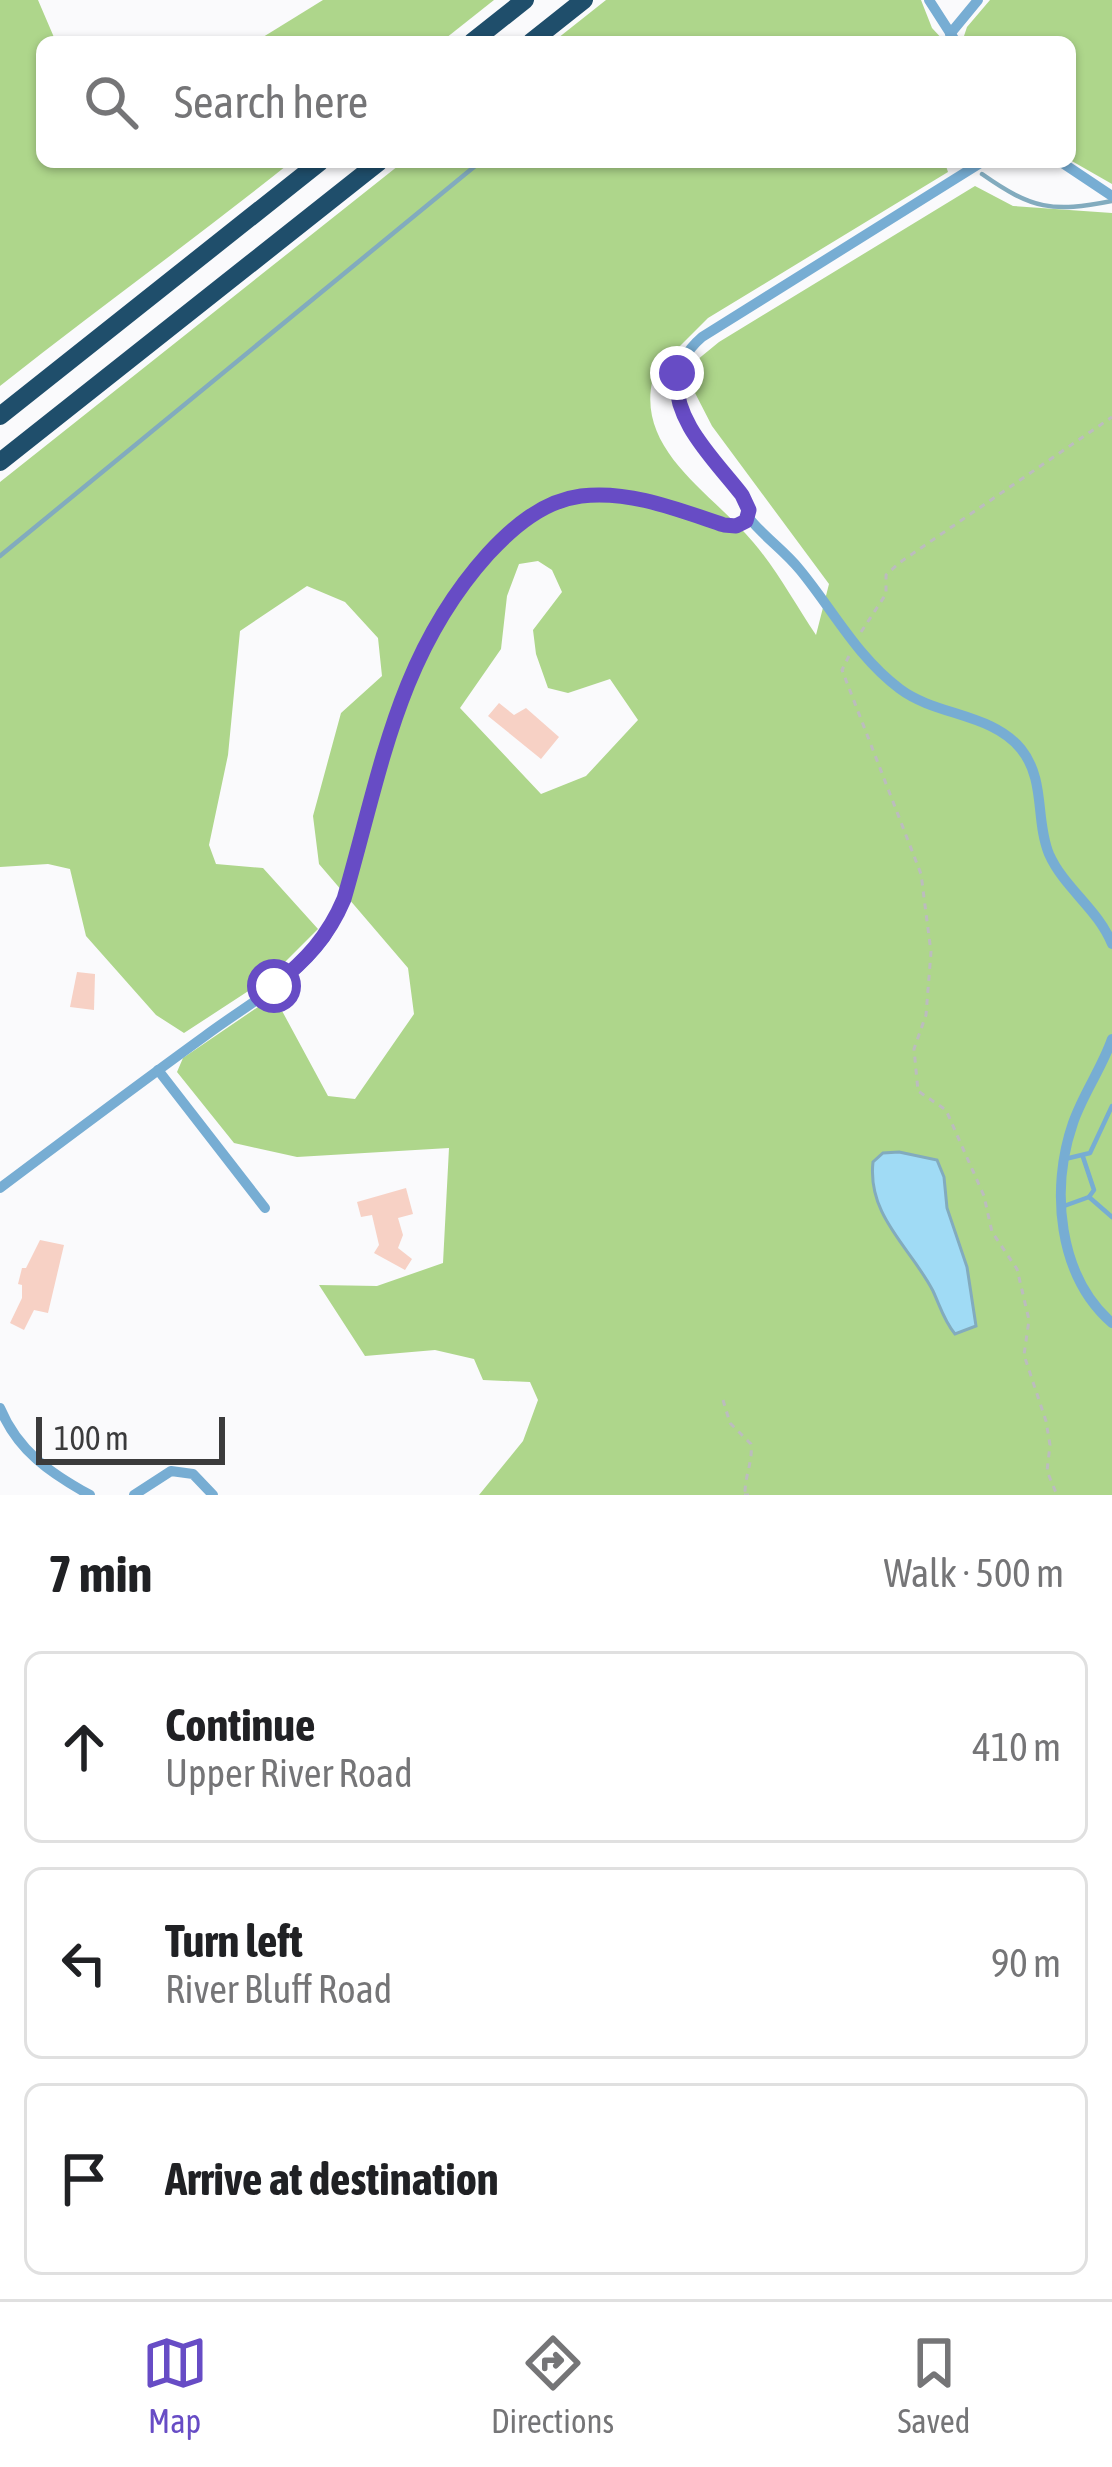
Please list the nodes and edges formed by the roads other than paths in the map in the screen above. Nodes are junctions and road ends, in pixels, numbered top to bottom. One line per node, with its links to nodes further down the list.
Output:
1 (525, 0): 5 (highway)
2 (584, 0): 6 (highway)
3 (929, 0): 7 (street)
4 (978, 0): 8 (street)
5 (480, 36)
6 (539, 36)
7 (952, 36)
8 (954, 36)
9 (312, 168): 14 (highway)
10 (371, 168): 15 (highway)
11 (972, 168): 16 (street)
12 (1070, 168): 13 (street)
13 (1108, 193)
14 (0, 416)
15 (0, 462)
16 (748, 518): 17 (street); 19 (street)
17 (1112, 944)
18 (1112, 1039): 22 (street)
19 (158, 1070): 23 (street); 26 (street)
20 (1112, 1106): 21 (lane)
21 (1083, 1157): 22 (lane); 24 (lane)
22 (1065, 1159): 25 (street)
23 (0, 1188)
24 (1088, 1197): 25 (lane); 27 (lane)
25 (1064, 1206): 28 (street)
26 (265, 1208)
27 (1112, 1217)
28 (1112, 1323)
29 (0, 1408): 30 (street)
30 (90, 1495)
31 (134, 1495): 32 (street)
32 (213, 1495)

